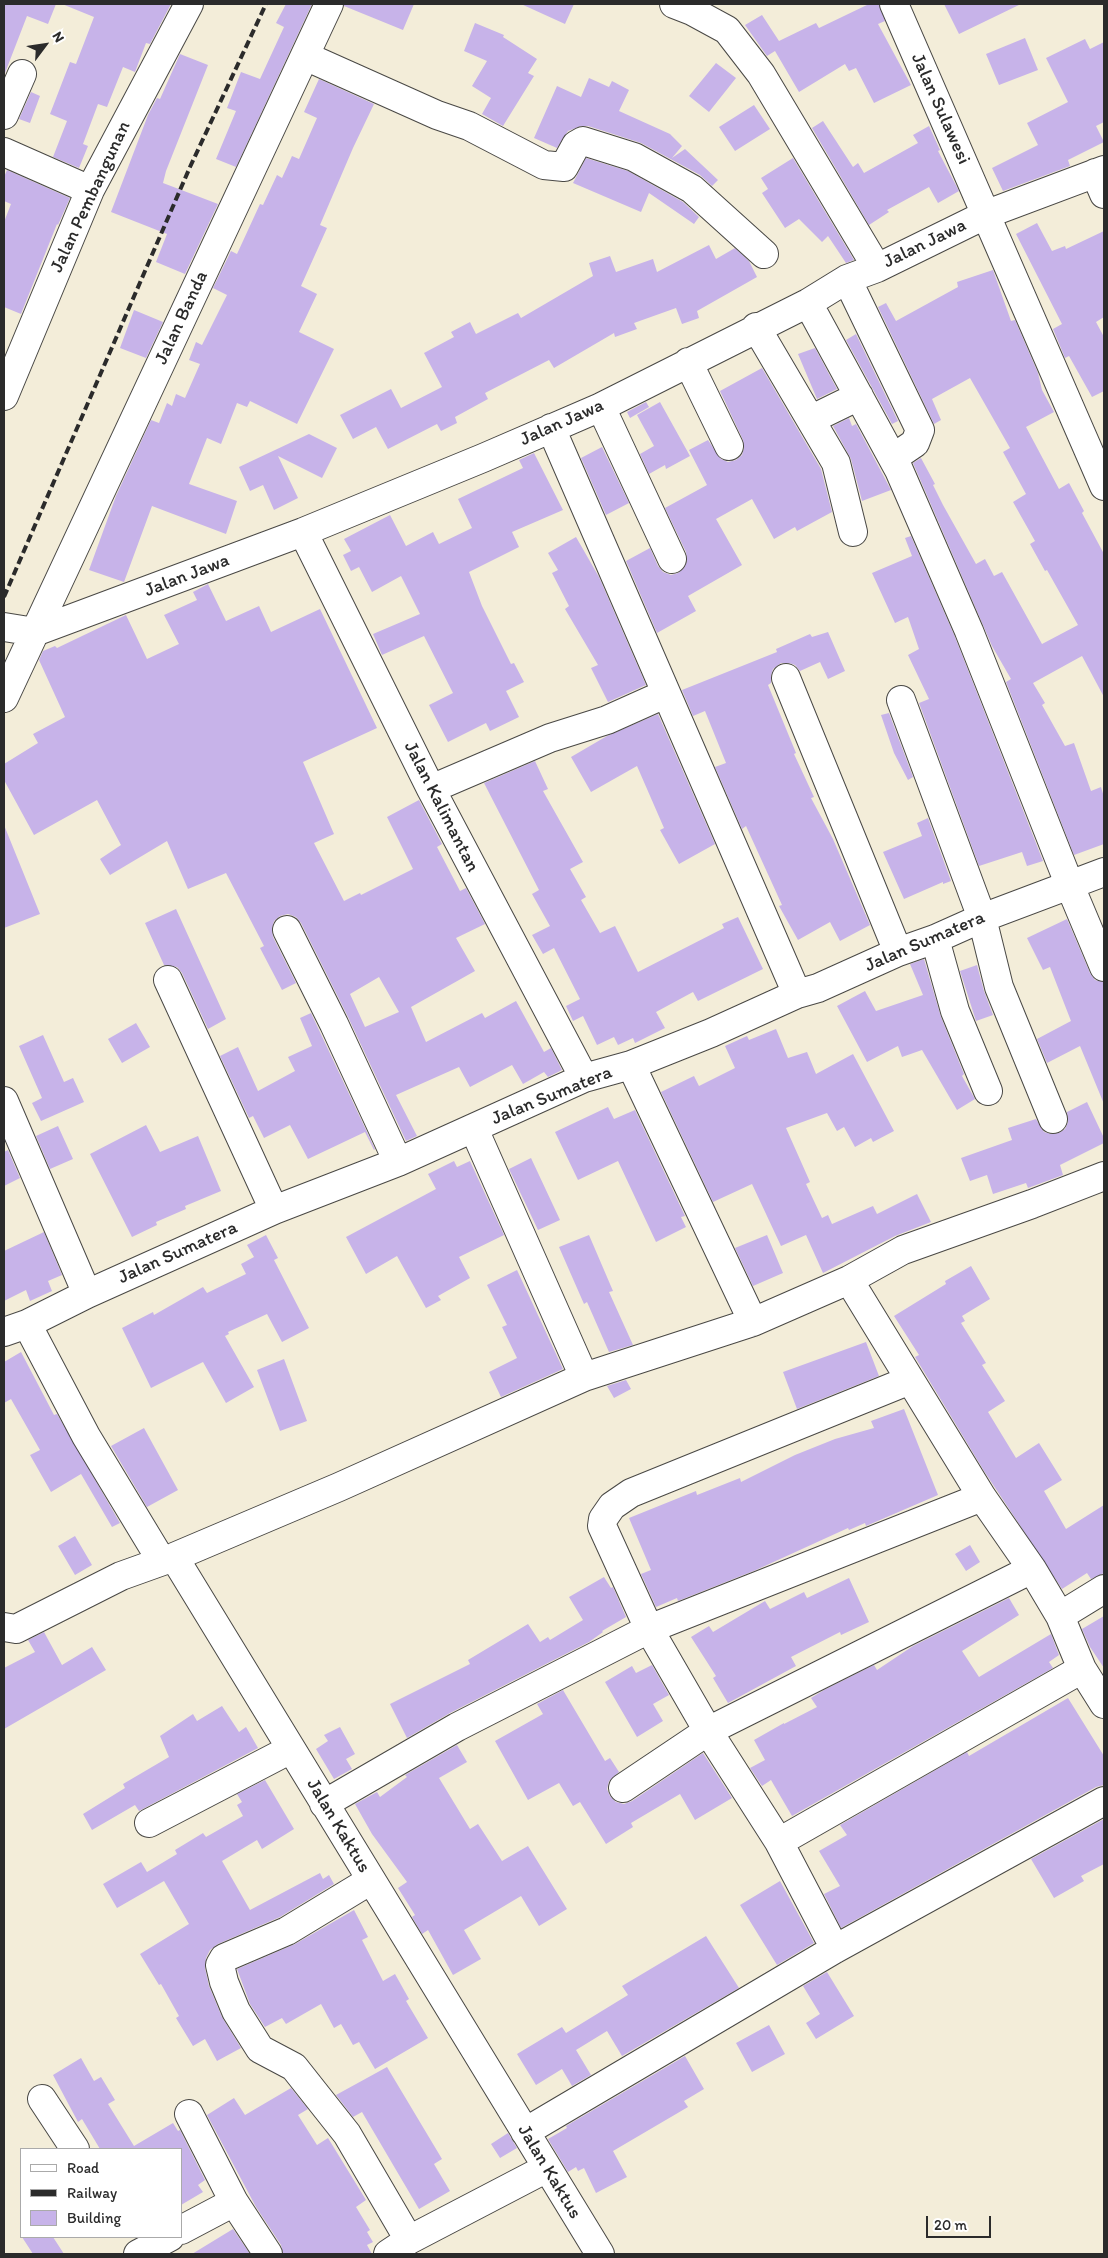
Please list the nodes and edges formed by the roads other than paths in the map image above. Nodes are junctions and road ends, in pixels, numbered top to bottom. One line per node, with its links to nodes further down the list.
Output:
1 (189, 4): 10 (street, Jalan Pembangunan)
2 (329, 4): 5 (street, Jalan Banda)
3 (674, 4): 13 (street)
4 (894, 4): 11 (street, Jalan Sulawesi)
5 (305, 56): 12 (street); 30 (street, Jalan Banda)
6 (22, 74): 7 (street)
7 (4, 115)
8 (4, 152): 10 (street)
9 (1101, 179): 11 (street, Jalan Jawa)
10 (90, 190): 18 (street, Jalan Pembangunan)
11 (987, 214): 13 (street, Jalan Jawa); 25 (street, Jalan Sulawesi)
12 (764, 254)
13 (877, 268): 14 (street, Jalan Jawa)
14 (847, 279): 15 (street, Jalan Jawa); 24 (street)
15 (808, 302): 16 (street, Jalan Jawa); 19 (street)
16 (756, 327): 17 (street, Jalan Jawa); 21 (street)
17 (688, 362): 20 (street, Jalan Jawa); 23 (street)
18 (4, 396)
19 (859, 396): 21 (street); 24 (street)
20 (601, 407): 22 (street, Jalan Jawa); 28 (street)
21 (812, 420): 27 (street)
22 (551, 428): 26 (street, Jalan Jawa); 32 (street)
23 (729, 446)
24 (893, 458): 37 (street)
25 (1104, 486)
26 (303, 532): 30 (street, Jalan Jawa); 35 (street, Jalan Kalimantan)
27 (853, 532)
28 (672, 559)
29 (4, 627): 30 (street, Jalan Jawa)
30 (35, 632): 33 (street)
31 (786, 678): 41 (street)
32 (665, 694): 35 (street); 44 (street)
33 (4, 698)
34 (901, 700): 38 (street)
35 (431, 789): 46 (street, Jalan Kalimantan)
36 (1104, 872): 37 (street, Jalan Sumatera)
37 (1070, 886): 38 (street, Jalan Sumatera); 42 (street)
38 (982, 918): 40 (street, Jalan Sumatera); 49 (street)
39 (287, 930): 51 (street)
40 (935, 939): 41 (street, Jalan Sumatera); 47 (street)
41 (898, 952): 44 (street, Jalan Sumatera)
42 (1104, 967)
43 (168, 980): 53 (street)
44 (797, 994): 45 (street, Jalan Sumatera)
45 (631, 1065): 46 (street, Jalan Sumatera); 56 (street)
46 (584, 1078): 50 (street, Jalan Sumatera)
47 (988, 1091)
48 (4, 1101): 55 (street)
49 (1053, 1119)
50 (474, 1128): 51 (street, Jalan Sumatera); 58 (street)
51 (398, 1162): 53 (street, Jalan Sumatera)
52 (1104, 1176): 54 (street)
53 (274, 1210): 55 (street, Jalan Sumatera)
54 (849, 1280): 56 (street); 59 (street)
55 (87, 1294): 57 (street, Jalan Sumatera)
56 (753, 1322): 58 (street)
57 (15, 1328): 61 (street, Jalan Kaktus)
58 (584, 1377): 61 (street)
59 (910, 1380): 60 (street); 66 (street)
60 (982, 1497): 62 (street); 66 (street)
61 (167, 1558): 65 (street); 70 (street, Jalan Kaktus)
62 (1032, 1569): 64 (street); 69 (street)
63 (1104, 1589): 64 (street)
64 (1060, 1616): 67 (street)
65 (4, 1627)
66 (649, 1629): 69 (street); 73 (street)
67 (1082, 1669): 68 (street); 75 (street)
68 (1104, 1704)
69 (708, 1731): 71 (street); 75 (street)
70 (291, 1749): 73 (street, Jalan Kaktus); 74 (street)
71 (623, 1788)
72 (1104, 1801): 77 (street)
73 (324, 1804): 76 (street, Jalan Kaktus)
74 (149, 1822)
75 (779, 1842): 77 (street)
76 (371, 1880): 80 (street, Jalan Kaktus); 86 (street)
77 (835, 1949): 80 (street)
78 (42, 2099): 81 (street)
79 (189, 2114): 83 (street)
80 (525, 2132): 82 (street, Jalan Kaktus)
81 (74, 2148)
82 (547, 2168): 86 (street); 89 (street, Jalan Kaktus)
83 (234, 2202): 84 (street); 88 (street)
84 (182, 2229)
85 (167, 2238): 87 (street)
86 (399, 2247)
87 (138, 2248)
88 (268, 2254)
89 (600, 2254)

